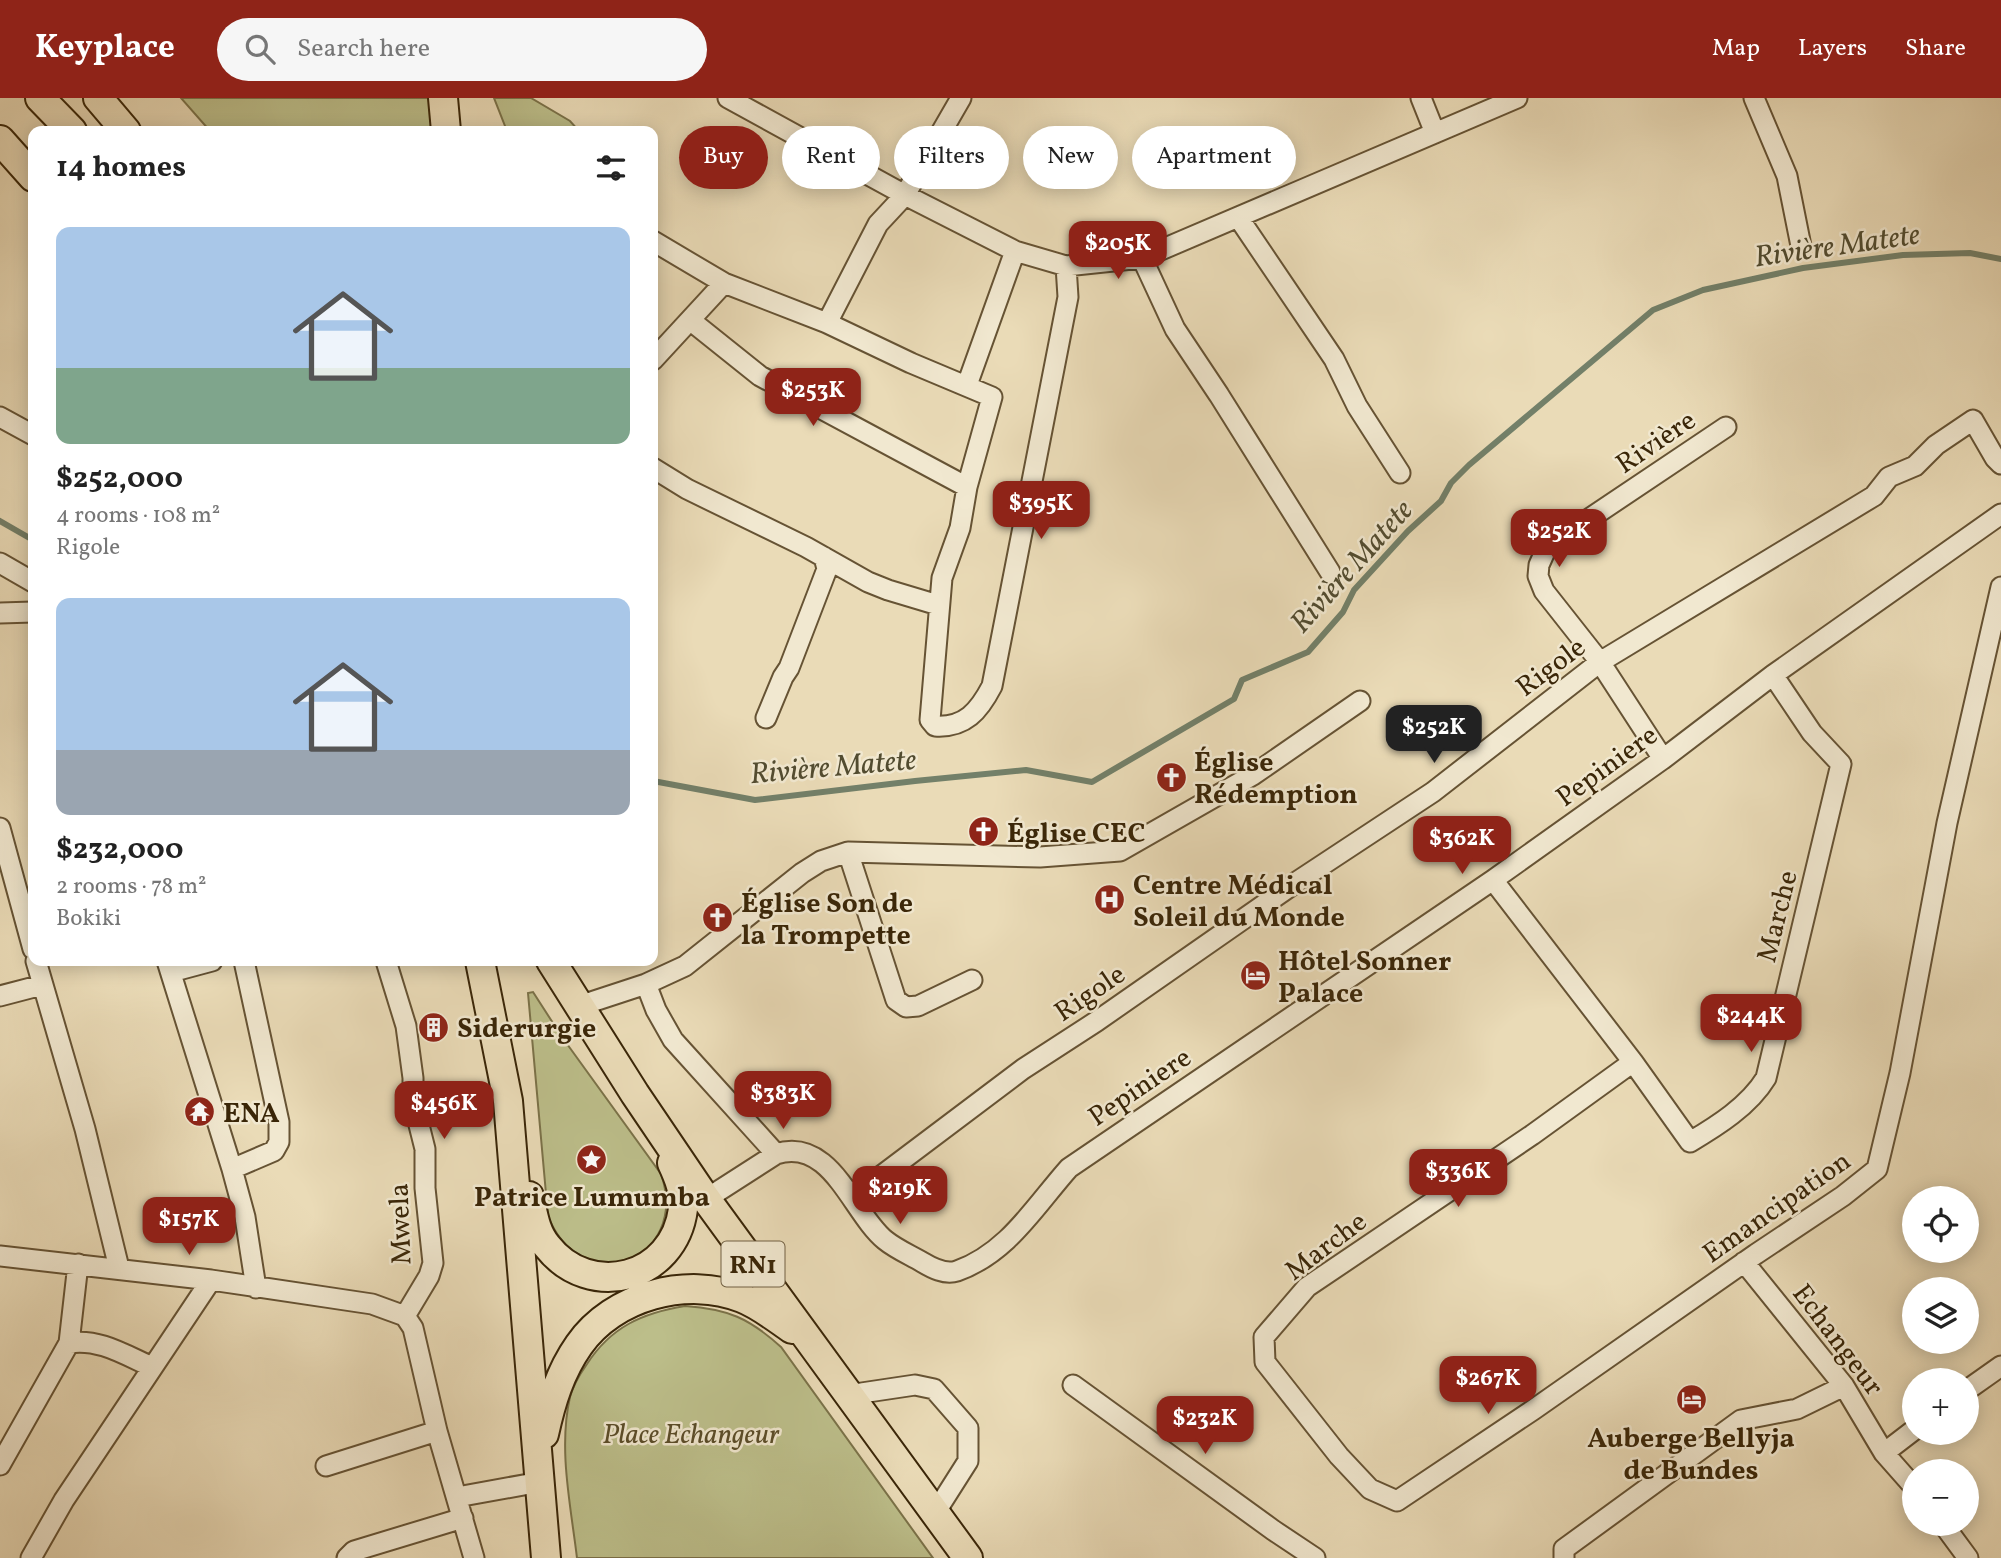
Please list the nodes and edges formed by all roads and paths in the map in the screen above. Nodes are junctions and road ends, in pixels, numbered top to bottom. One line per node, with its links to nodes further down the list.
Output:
1 (40, 98): 9 (highway)
2 (98, 98): 10 (highway)
3 (443, 98): 11 (highway)
4 (728, 98): 15 (street)
5 (961, 98): 15 (street)
6 (1421, 98): 12 (street)
7 (1517, 98): 12 (street)
8 (1754, 98): 18 (street)
9 (67, 126)
10 (122, 126)
11 (446, 126)
12 (1435, 133): 16 (street)
13 (3, 150): 14 (highway)
14 (28, 172)
15 (905, 195): 19 (street); 24 (street)
16 (1238, 217): 20 (street); 32 (street)
17 (658, 244): 22 (street)
18 (1801, 246)
19 (1015, 251): 21 (street); 26 (street)
20 (1142, 258): 21 (street); 37 (street)
21 (1066, 266): 40 (street)
22 (724, 283): 23 (street); 24 (street)
23 (690, 320): 25 (street); 33 (street)
24 (827, 323): 26 (street)
25 (658, 355)
26 (967, 385): 33 (street)
27 (0, 417): 29 (street)
28 (1726, 427): 43 (street, Rivière)
29 (28, 432)
30 (2001, 464): 43 (street, Rigole)
31 (658, 471): 35 (street)
32 (1400, 473)
33 (967, 487): 40 (street)
34 (2001, 514): 44 (street, Pepiniere)
35 (824, 557): 40 (street); 46 (street)
36 (0, 563): 38 (street)
37 (1330, 572)
38 (28, 579)
39 (2001, 587): 71 (street, Emancipation)
40 (938, 605)
41 (28, 612): 42 (street)
42 (0, 613)
43 (1600, 662): 47 (street, Rivière); 68 (street, Rigole)
44 (1773, 675): 47 (street, Pepiniere); 63 (street, Marche)
45 (1360, 701): 49 (street)
46 (766, 718)
47 (1663, 759): 50 (street, Pepiniere)
48 (0, 828): 51 (street)
49 (848, 852): 58 (street); 59 (street)
50 (1493, 880): 63 (street, Marche); 68 (street, Pepiniere)
51 (28, 931)
52 (37, 966): 60 (street)
53 (169, 966): 67 (street)
54 (245, 966): 67 (street)
55 (388, 966): 76 (street, Mwela)
56 (481, 966): 65 (highway)
57 (554, 966): 62 (highway, RN1)
58 (972, 979)
59 (646, 984): 62 (street); 66 (street)
60 (43, 985): 61 (street); 73 (street)
61 (0, 996)
62 (579, 1006): 64 (highway, RN1)
63 (1633, 1062): 77 (street, Marche)
64 (635, 1094): 65 (highway); 69 (highway, RN1)
65 (509, 1101): 91 (highway)
66 (776, 1154): 68 (street); 69 (street)
67 (232, 1169): 75 (street)
68 (851, 1195)
69 (706, 1199): 81 (highway, RN1)
70 (0, 1256): 72 (street)
71 (1744, 1262): 77 (street, Emancipation); 84 (street, Echangeur)
72 (78, 1264): 73 (street); 78 (street)
73 (120, 1268): 74 (street)
74 (211, 1280): 75 (street); 80 (street)
75 (256, 1288): 76 (street)
76 (405, 1316): 86 (street)
77 (1264, 1336)
78 (69, 1343): 80 (street); 89 (street)
79 (2001, 1366): 82 (street)
80 (152, 1367): 97 (street)
81 (830, 1369): 85 (highway, RN1); 91 (highway)
82 (1979, 1382)
83 (1073, 1385): 102 (street)
84 (1844, 1386): 88 (street, Echangeur); 103 (street)
85 (848, 1395): 94 (highway, RN1); 94 (street)
86 (437, 1431): 90 (street); 93 (street)
87 (1902, 1439): 88 (street)
88 (1884, 1453): 92 (street, Echangeur)
89 (0, 1465)
90 (326, 1466)
91 (539, 1471): 93 (street); 100 (highway)
92 (1902, 1473)
93 (457, 1497): 95 (street)
94 (935, 1513): 101 (highway, RN1)
95 (463, 1518): 98 (street); 99 (street)
96 (1952, 1536): 104 (street)
97 (31, 1558)
98 (347, 1558)
99 (474, 1558)
100 (546, 1558)
101 (968, 1558)
102 (1315, 1558)
103 (1564, 1558)
104 (1968, 1558)

